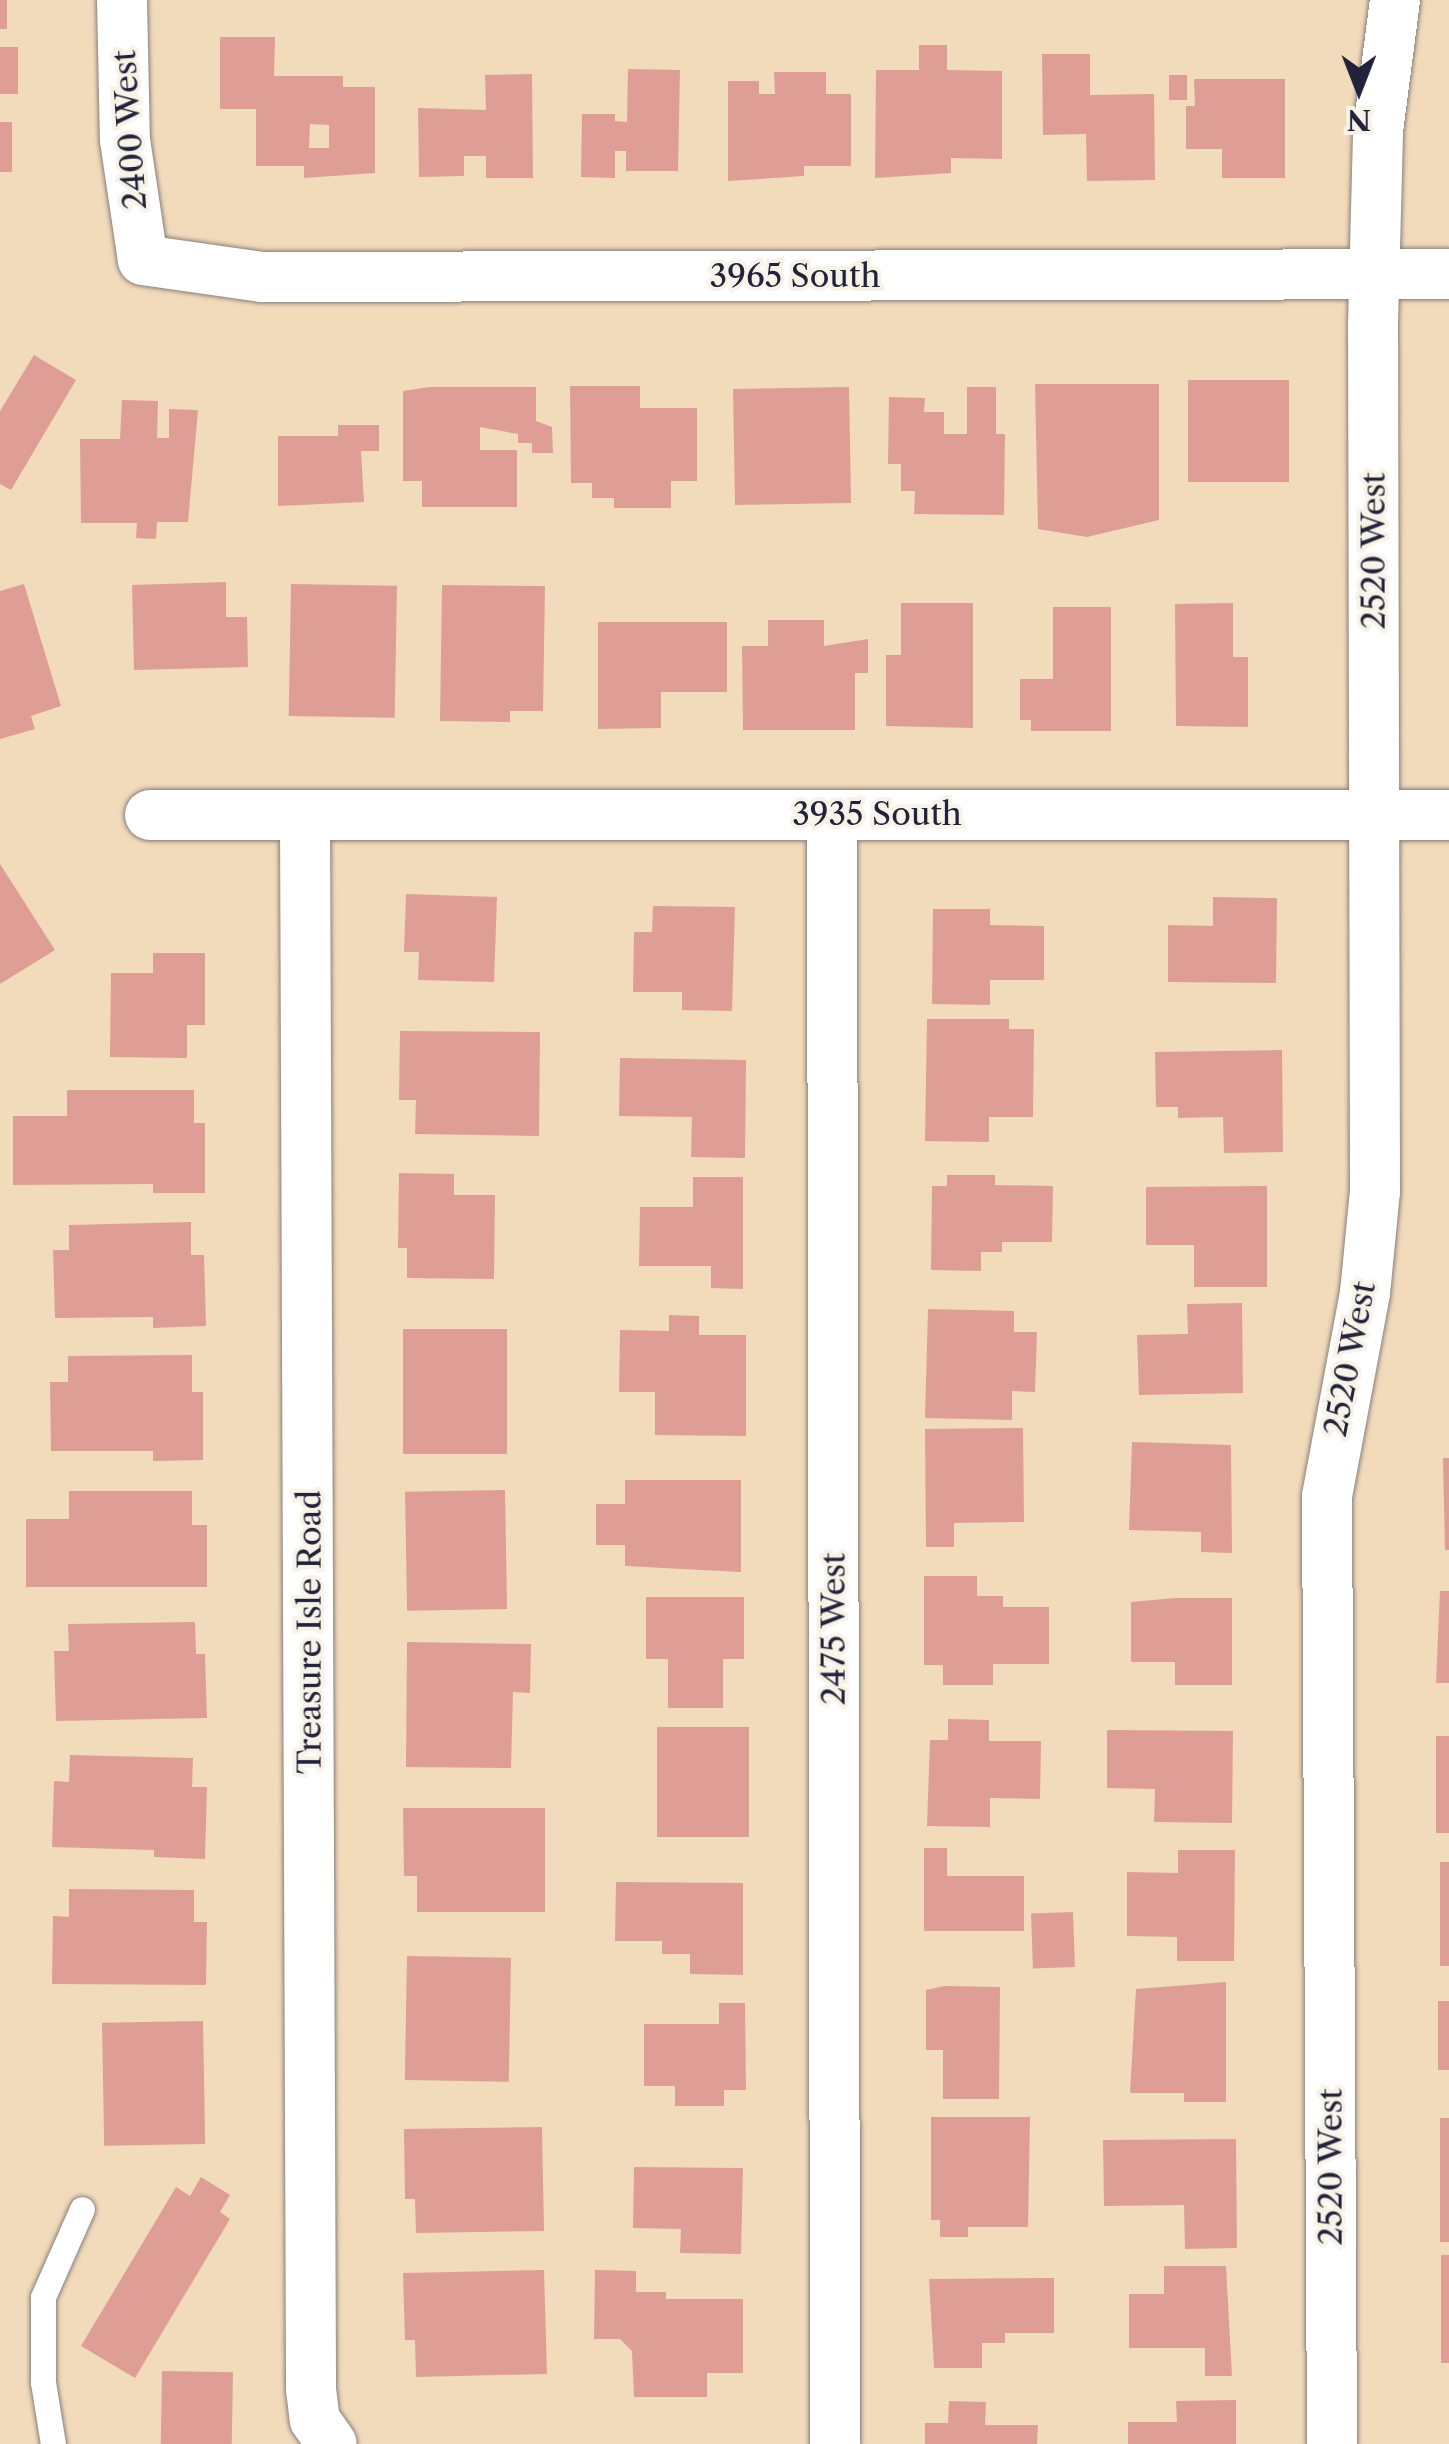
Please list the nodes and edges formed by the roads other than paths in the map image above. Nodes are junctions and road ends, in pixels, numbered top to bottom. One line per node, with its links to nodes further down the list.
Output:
1 (122, 0): 3 (street, 2400 West)
2 (1395, 0): 4 (street, 2520 West)
3 (142, 260): 4 (street, 3965 South)
4 (1374, 274): 5 (street, 3965 South); 6 (street, 2520 West)
5 (1449, 274)
6 (1376, 814): 8 (street, 3935 South); 9 (street, 3935 South); 15 (street, 2520 West)
7 (150, 815): 10 (street, 3935 South)
8 (832, 815): 10 (street, 3935 South); 14 (street, 2475 West)
9 (1449, 815)
10 (305, 816): 13 (street, Treasure Isle Road)
11 (82, 2210): 12 (lane)
12 (53, 2444)
13 (332, 2444)
14 (835, 2444)
15 (1332, 2444)

